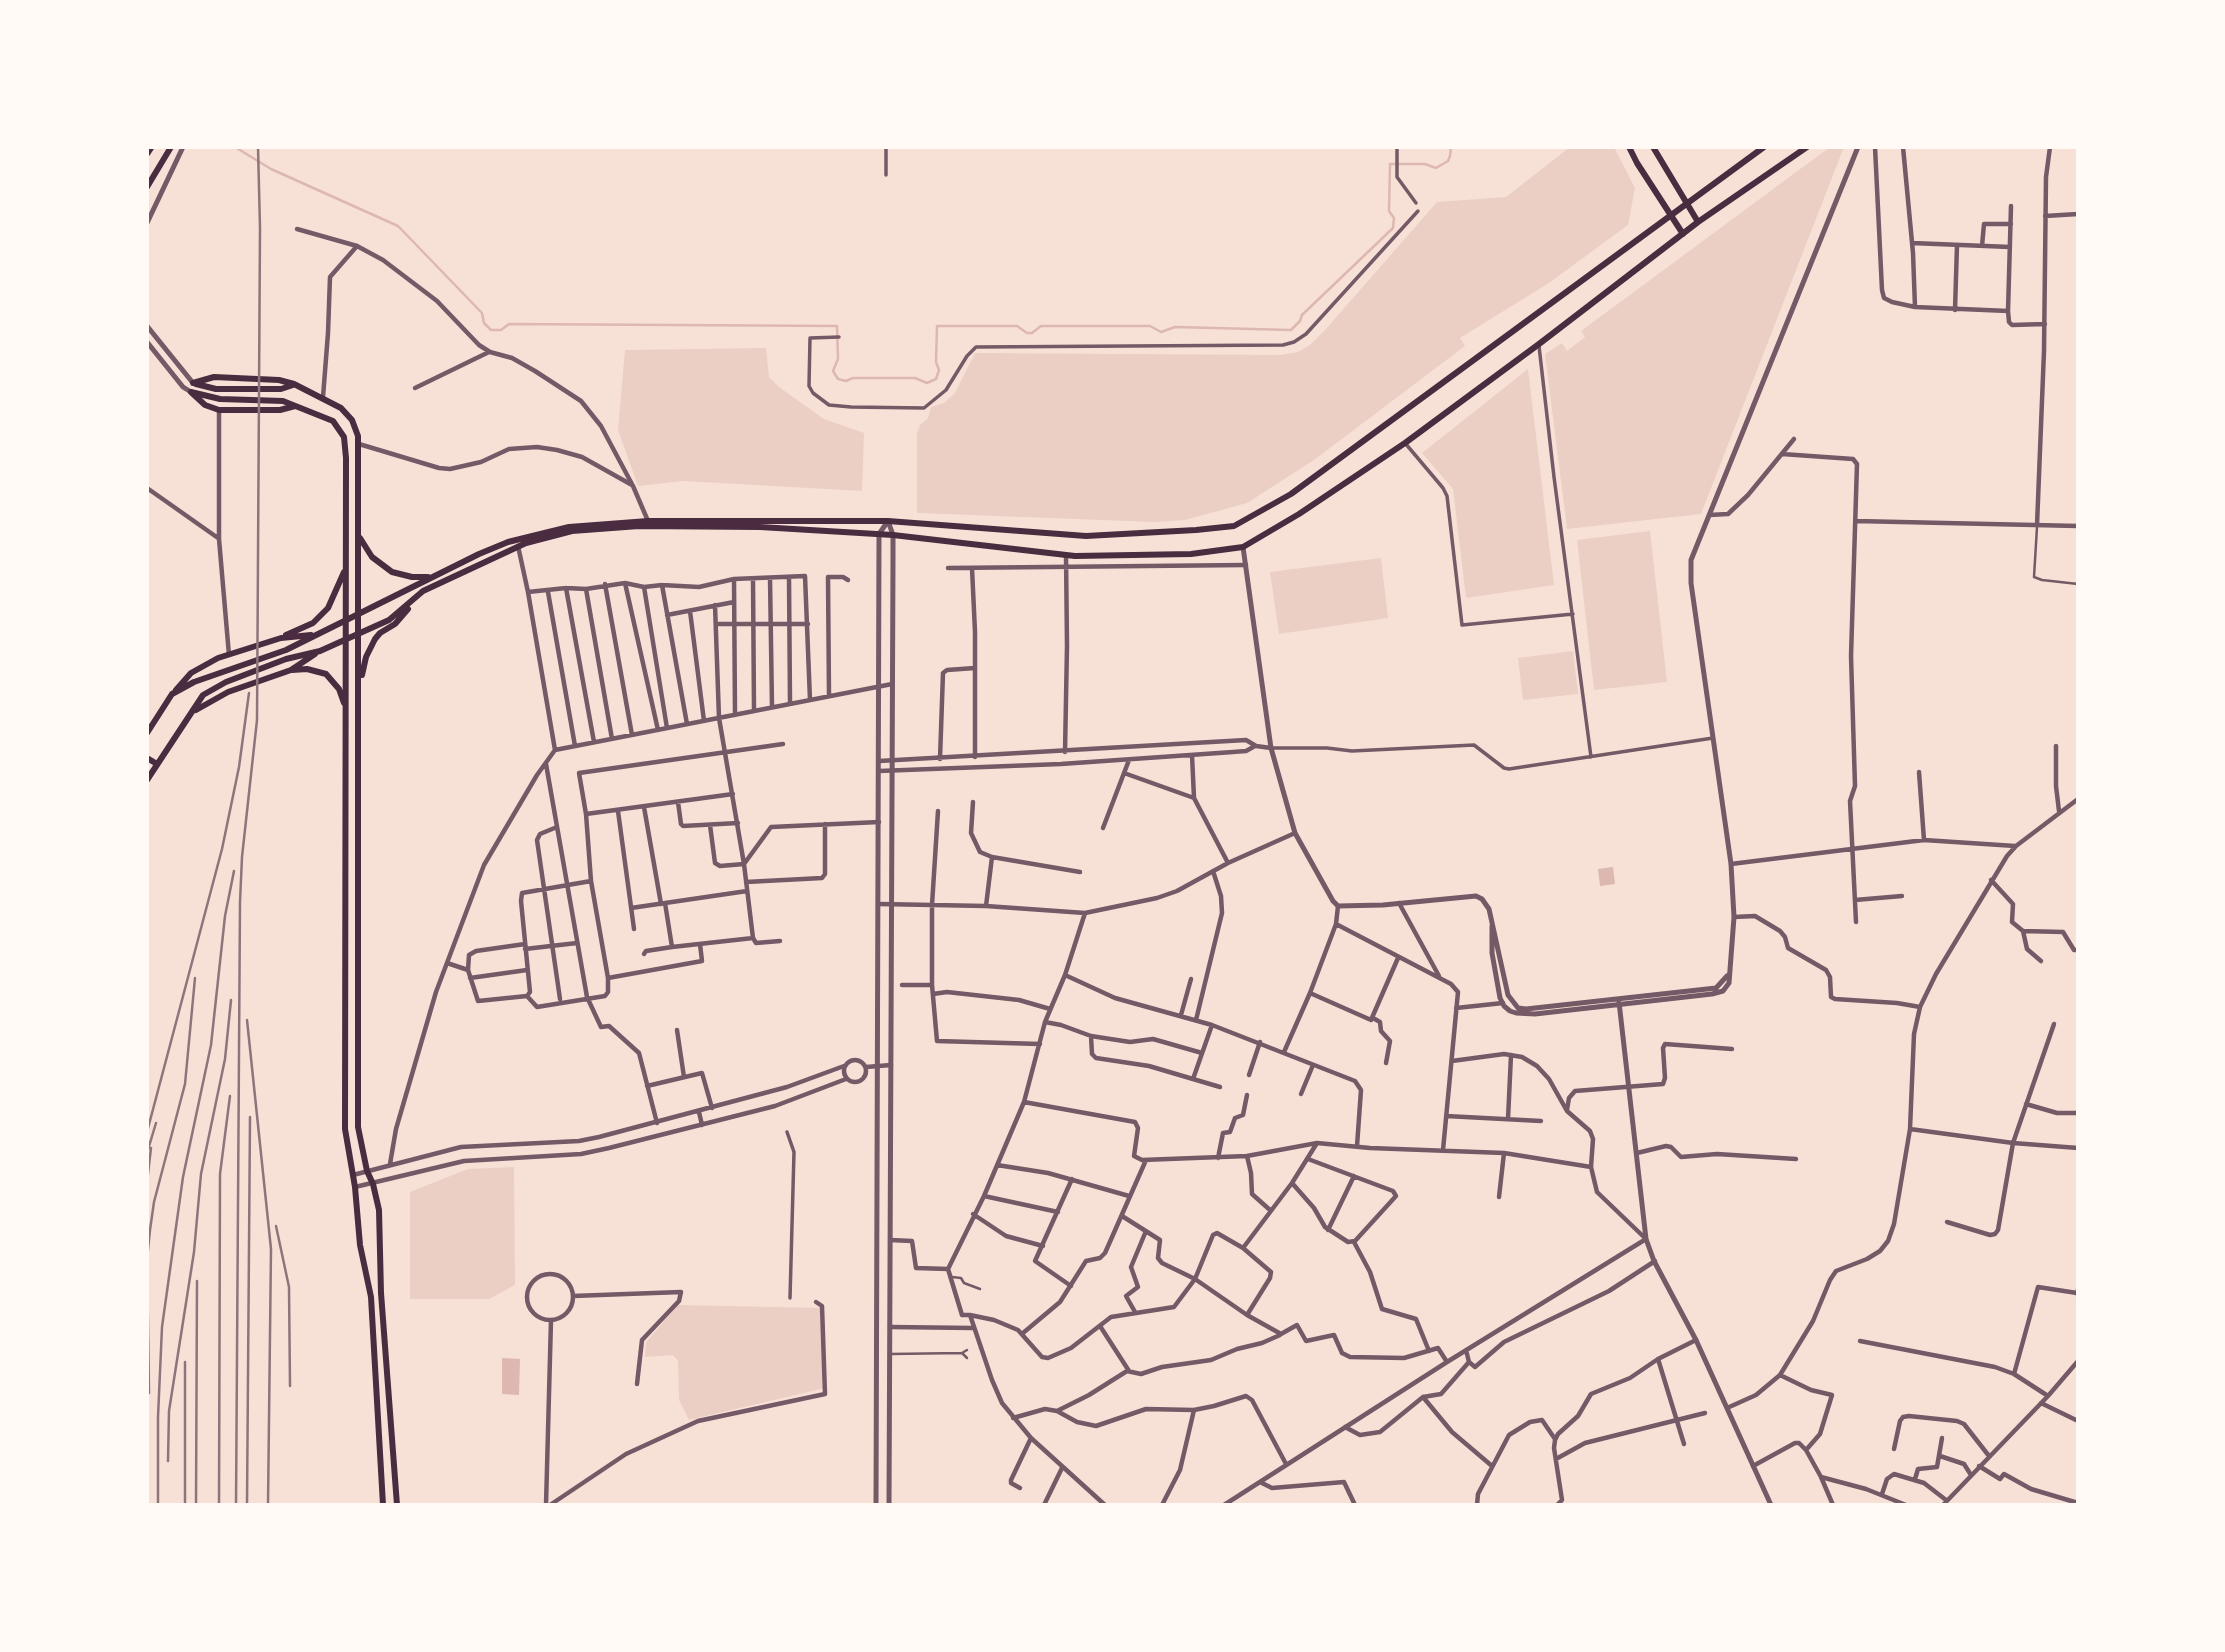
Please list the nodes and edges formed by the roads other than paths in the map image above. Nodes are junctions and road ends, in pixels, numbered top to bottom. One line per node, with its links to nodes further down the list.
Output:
1 (151, 147): 14 (highway)
2 (171, 147): 16 (main road)
3 (183, 147): 25 (street)
4 (886, 147): 15 (street)
5 (1629, 147): 22 (main road)
6 (1653, 147): 18 (main road)
7 (1764, 147): 18 (main road)
8 (1807, 147): 24 (main road)
9 (1858, 147): 56 (street)
10 (1875, 147): 34 (street)
11 (1903, 147): 29 (street)
12 (2050, 147): 23 (street)
13 (1397, 148): 17 (street)
14 (147, 153)
15 (886, 175)
16 (147, 187)
17 (1416, 203)
18 (1688, 204): 22 (main road); 24 (main road)
19 (2011, 206): 26 (street)
20 (1418, 211): 39 (street)
21 (2078, 214): 23 (street)
22 (1671, 216): 28 (main road); 57 (main road)
23 (2045, 216): 37 (street)
24 (1698, 222): 28 (main road)
25 (147, 223)
26 (2011, 223): 32 (street); 33 (street)
27 (297, 229): 31 (street)
28 (1684, 234): 41 (main road)
29 (1912, 243): 30 (street); 34 (street)
30 (1957, 245): 32 (street); 35 (street)
31 (357, 246): 42 (street); 47 (street)
32 (1982, 246): 33 (street)
33 (2010, 247): 36 (street)
34 (1914, 307): 35 (street)
35 (1955, 310): 36 (street)
36 (2008, 311): 37 (street)
37 (2045, 324): 60 (street)
38 (147, 326): 43 (street)
39 (839, 337)
40 (147, 342): 46 (street)
41 (1539, 344): 51 (main road); 94 (street)
42 (490, 352): 45 (street); 54 (street)
43 (193, 383): 44 (main road); 44 (main road); 46 (main road)
44 (295, 384): 47 (main road)
45 (415, 388)
46 (191, 392): 48 (main road); 49 (main road)
47 (323, 397): 52 (main road)
48 (295, 406): 49 (main road); 69 (main road)
49 (219, 410): 65 (street)
50 (1794, 439): 53 (street)
51 (1405, 443): 67 (main road); 94 (street)
52 (359, 444): 54 (street); 64 (main road)
53 (1783, 454): 56 (street); 59 (street)
54 (633, 486): 58 (street)
55 (147, 488): 65 (street)
56 (1709, 516): 130 (street)
57 (888, 520): 58 (main road); 62 (street); 63 (street)
58 (648, 521): 74 (main road)
59 (1856, 521): 60 (street); 175 (street)
60 (2037, 525): 61 (street); 82 (lane)
61 (2078, 526)
62 (879, 534): 63 (main road); 66 (main road); 112 (street)
63 (893, 535): 68 (main road); 111 (street)
64 (359, 537): 74 (main road); 93 (main road)
65 (219, 539): 108 (street)
66 (518, 546): 87 (main road); 88 (street)
67 (1243, 547): 68 (main road); 70 (street)
68 (1066, 555): 73 (street)
69 (346, 563): 96 (main road); 105 (main road)
70 (1246, 565): 73 (street); 137 (street)
71 (948, 568): 72 (street)
72 (972, 568): 73 (street); 109 (street)
73 (1066, 568): 140 (street)
74 (432, 576): 93 (main road)
75 (770, 578): 76 (street); 78 (street); 100 (street)
76 (789, 578): 101 (street); 102 (street)
77 (734, 579): 78 (street); 83 (street); 90 (street)
78 (753, 579): 99 (street)
79 (848, 580): 115 (street)
80 (625, 583): 81 (street); 84 (street); 127 (street)
81 (606, 584): 86 (street); 129 (street)
82 (2078, 584)
83 (662, 585): 84 (street); 95 (street)
84 (644, 587): 126 (street)
85 (566, 588): 86 (street); 89 (street); 132 (street)
86 (586, 589): 131 (street)
87 (423, 591): 103 (main road); 113 (main road)
88 (527, 592): 89 (street); 138 (street)
89 (548, 592): 134 (street)
90 (734, 602): 91 (street); 98 (street)
91 (715, 605): 92 (street); 97 (street)
92 (690, 611): 95 (street); 124 (street)
93 (359, 612): 96 (main road); 103 (main road)
94 (1573, 614): 143 (street)
95 (667, 615): 125 (street)
96 (346, 619): 104 (main road); 106 (main road)
97 (716, 624): 98 (street); 123 (street)
98 (734, 624): 99 (street); 122 (street)
99 (753, 624): 100 (street); 119 (street)
100 (772, 624): 101 (street); 118 (street)
101 (790, 624): 102 (street); 117 (street)
102 (808, 624): 116 (street)
103 (359, 634): 106 (main road); 113 (main road)
104 (313, 635): 105 (main road); 114 (main road)
105 (281, 638): 108 (main road)
106 (346, 640): 107 (main road); 120 (main road)
107 (320, 651): 110 (main road); 121 (main road)
108 (229, 654): 114 (main road)
109 (975, 667): 142 (street); 145 (street)
110 (291, 670): 120 (main road); 121 (main road)
111 (892, 684): 112 (street); 148 (street)
112 (880, 687): 115 (street); 147 (street)
113 (359, 690): 294 (main road)
114 (172, 694): 128 (main road)
115 (828, 696): 116 (street)
116 (810, 700): 117 (street)
117 (790, 704): 118 (street)
118 (772, 707): 119 (street)
119 (754, 711): 122 (street)
120 (346, 712): 295 (main road)
121 (190, 714): 149 (main road)
122 (735, 715): 123 (street)
123 (719, 718): 124 (street); 139 (street)
124 (704, 721): 125 (street)
125 (687, 724): 126 (street)
126 (667, 728): 127 (street)
127 (658, 730): 129 (street)
128 (147, 733)
129 (632, 735): 131 (street)
130 (1714, 738): 143 (street); 179 (street)
131 (612, 739): 132 (street)
132 (594, 742): 134 (street)
133 (783, 744): 139 (street)
134 (576, 746): 138 (street)
135 (1256, 746): 137 (street); 140 (street); 141 (street)
136 (2056, 746): 164 (street)
137 (1271, 748): 143 (street); 172 (street)
138 (555, 750): 150 (street)
139 (725, 752): 156 (street); 165 (street)
140 (1065, 752): 142 (street)
141 (1192, 755): 146 (street); 157 (street)
142 (975, 757): 145 (street)
143 (1591, 757)
144 (147, 758): 149 (main road)
145 (940, 759): 148 (street)
146 (1129, 760): 152 (street); 154 (street)
147 (879, 761): 148 (street); 151 (street)
148 (892, 761): 152 (street)
149 (157, 764): 155 (main road)
150 (546, 764): 170 (street); 216 (street)
151 (879, 771): 152 (street); 167 (street)
152 (892, 771): 193 (street)
153 (1919, 772): 173 (street)
154 (1124, 773): 157 (street); 171 (street)
155 (147, 780)
156 (733, 794): 159 (street); 166 (street)
157 (1194, 798): 177 (street)
158 (2078, 799): 164 (street)
159 (678, 802): 161 (street); 169 (street)
160 (973, 802): 176 (street)
161 (644, 807): 162 (street); 190 (street)
162 (618, 811): 165 (street); 197 (street)
163 (938, 811): 194 (street)
164 (2059, 811): 174 (street)
165 (586, 814): 183 (street)
166 (738, 822): 169 (street); 178 (street)
167 (879, 822): 168 (street); 192 (street)
168 (825, 824): 178 (street); 184 (street)
169 (710, 825): 178 (street)
170 (556, 827): 185 (street); 186 (street)
171 (1103, 828)
172 (1295, 833): 177 (street); 196 (street)
173 (1924, 840): 174 (street); 175 (street)
174 (2016, 846): 182 (street)
175 (1853, 848): 179 (street); 189 (street)
176 (992, 857): 181 (street); 195 (street)
177 (1228, 863): 180 (street)
178 (744, 864): 184 (street)
179 (1731, 864): 199 (street)
180 (1213, 871): 198 (street); 238 (street)
181 (1080, 872)
182 (1991, 880): 204 (street); 233 (street)
183 (591, 881): 185 (street); 221 (street)
184 (746, 882): 187 (street)
185 (566, 887): 186 (street); 207 (street)
186 (544, 890): 209 (street); 210 (street)
187 (747, 891): 190 (street); 205 (street)
188 (1902, 896): 189 (street)
189 (1855, 900): 200 (street)
190 (663, 903): 197 (street); 211 (street)
191 (1399, 903): 196 (street); 202 (street); 223 (street)
192 (878, 904): 193 (street); 256 (street)
193 (892, 904): 194 (street); 252 (street)
194 (932, 905): 195 (street); 225 (street)
195 (986, 905): 198 (street)
196 (1338, 906): 201 (street)
197 (631, 908): 203 (street)
198 (1085, 913): 219 (street)
199 (1734, 916): 231 (street); 233 (street)
200 (1856, 922)
201 (1336, 924): 214 (street); 226 (street)
202 (1492, 926): 231 (street); 232 (street)
203 (634, 929)
204 (2023, 931): 212 (street); 215 (street)
205 (753, 938): 206 (street); 208 (street)
206 (779, 941)
207 (577, 943): 209 (street); 229 (street)
208 (699, 944): 211 (street); 221 (street)
209 (553, 946): 210 (street); 230 (street)
210 (525, 947): 217 (street); 218 (street)
211 (672, 947): 213 (street)
212 (2078, 950)
213 (644, 954)
214 (1398, 958): 223 (street); 237 (street)
215 (2041, 961)
216 (447, 963): 217 (street); 291 (street)
217 (468, 970): 220 (street)
218 (527, 970): 220 (street); 228 (street)
219 (1065, 975): 235 (street); 236 (street)
220 (470, 978): 228 (street)
221 (608, 978): 229 (street)
222 (1191, 979): 236 (street)
223 (1440, 979): 234 (street)
224 (902, 985): 225 (street)
225 (932, 985): 227 (street)
226 (1310, 993): 237 (street); 247 (street)
227 (933, 994): 235 (street); 245 (street)
228 (527, 996): 229 (street)
229 (587, 997): 261 (street)
230 (560, 999)
231 (1619, 1001): 232 (street); 263 (street)
232 (1503, 1003): 234 (street)
233 (1920, 1007): 277 (street)
234 (1457, 1008): 250 (street)
235 (1050, 1009): 239 (street)
236 (1181, 1015): 238 (street)
237 (1373, 1018): 251 (street)
238 (1196, 1020): 241 (street)
239 (1045, 1022): 243 (street); 245 (street)
240 (2054, 1024): 267 (street)
241 (1212, 1025): 244 (street); 248 (street)
242 (677, 1030): 258 (street)
243 (1091, 1036): 248 (street); 260 (street)
244 (1261, 1042): 247 (street); 257 (street)
245 (1040, 1044): 266 (street)
246 (1732, 1049): 263 (street)
247 (1284, 1052): 253 (street)
248 (1202, 1053): 260 (street)
249 (1511, 1055): 250 (street); 269 (street); 273 (street)
250 (1452, 1061): 272 (street)
251 (1387, 1063)
252 (891, 1065): 256 (street); 312 (street)
253 (1313, 1065): 264 (street); 281 (street)
254 (844, 1066): 255 (street); 259 (street); 268 (street)
255 (866, 1067): 256 (street); 259 (street)
256 (878, 1067): 388 (street)
257 (1249, 1075)
258 (684, 1077): 261 (street); 268 (street)
259 (846, 1079): 276 (street)
260 (1193, 1079): 262 (street)
261 (646, 1086): 275 (street)
262 (1220, 1087)
263 (1629, 1088): 269 (street); 285 (street)
264 (1301, 1094)
265 (1247, 1095): 287 (street)
266 (1024, 1102): 290 (street); 292 (street)
267 (2026, 1104): 271 (street); 280 (street)
268 (712, 1108): 270 (street)
269 (1567, 1111): 293 (street)
270 (699, 1112): 275 (street); 276 (street)
271 (2078, 1113)
272 (1446, 1116): 273 (street); 283 (street)
273 (1508, 1119): 274 (street)
274 (1541, 1121)
275 (657, 1123): 291 (street)
276 (702, 1125): 299 (street)
277 (1910, 1129): 280 (street); 349 (street)
278 (786, 1132): 324 (street)
279 (1317, 1143): 281 (street); 286 (street); 288 (street)
280 (2013, 1143): 282 (street); 308 (street)
281 (1357, 1146): 283 (street)
282 (2078, 1148)
283 (1443, 1150): 284 (street)
284 (1504, 1153): 293 (street); 303 (street)
285 (1637, 1153): 289 (street); 311 (street)
286 (1247, 1156): 287 (street); 304 (street)
287 (1218, 1158): 290 (street)
288 (1308, 1159): 296 (street); 298 (street)
289 (1796, 1159)
290 (1146, 1160): 302 (street)
291 (390, 1164): 294 (street)
292 (997, 1165): 297 (street); 301 (street)
293 (1591, 1167): 311 (street)
294 (367, 1171): 295 (street); 299 (main road)
295 (353, 1175): 300 (main road)
296 (1354, 1176): 309 (street); 313 (street)
297 (1072, 1179): 302 (street); 305 (street)
298 (1292, 1183): 304 (street); 309 (street)
299 (373, 1185): 300 (street); 386 (main road)
300 (355, 1187): 385 (main road)
301 (984, 1196): 305 (street); 306 (street)
302 (1129, 1196): 307 (street)
303 (1499, 1197)
304 (1270, 1210): 315 (street)
305 (1058, 1212): 314 (street)
306 (973, 1214): 314 (street); 317 (street)
307 (1122, 1216): 310 (street); 320 (street)
308 (1947, 1222)
309 (1328, 1230): 313 (street)
310 (1146, 1231): 319 (street); 326 (street)
311 (1646, 1239): 316 (street); 338 (street)
312 (890, 1240): 317 (street); 331 (street)
313 (1353, 1242): 339 (street)
314 (1042, 1246): 320 (street)
315 (1243, 1248): 319 (street); 328 (street)
316 (1655, 1261): 335 (street); 346 (street)
317 (948, 1269): 318 (street)
318 (949, 1277): 321 (lane); 327 (street)
319 (1195, 1279): 326 (street); 328 (street)
320 (1071, 1286): 333 (street)
321 (980, 1289)
322 (2078, 1293): 348 (street)
323 (573, 1296): 329 (street); 329 (street); 350 (street)
324 (790, 1298)
325 (816, 1302): 387 (street)
326 (1135, 1312): 330 (street)
327 (970, 1315): 332 (street); 333 (street)
328 (1247, 1315): 334 (street)
329 (551, 1320): 387 (street)
330 (1101, 1326): 333 (street); 347 (street)
331 (890, 1327): 332 (street); 341 (street)
332 (973, 1328): 358 (street)
333 (1023, 1333)
334 (1281, 1335): 339 (street); 347 (street)
335 (1696, 1340): 343 (street); 354 (street)
336 (1860, 1341): 348 (street)
337 (967, 1350): 340 (lane)
338 (1466, 1350): 345 (street); 346 (street)
339 (1429, 1351): 345 (street)
340 (962, 1353): 341 (lane); 342 (lane)
341 (890, 1354): 389 (street)
342 (967, 1358)
343 (1658, 1359): 359 (street); 364 (street)
344 (2078, 1361): 351 (street)
345 (1447, 1362): 361 (street)
346 (1469, 1362): 352 (street)
347 (1129, 1371): 356 (street)
348 (2014, 1374): 351 (street)
349 (1780, 1375): 354 (street); 367 (street)
350 (637, 1384)
351 (2048, 1396): 353 (street)
352 (1423, 1397): 361 (street); 372 (street)
353 (2041, 1403): 360 (street); 369 (street)
354 (1727, 1409): 373 (street)
355 (1194, 1410): 356 (street); 371 (street); 392 (street)
356 (1057, 1411): 358 (street)
357 (1705, 1413): 359 (street)
358 (1013, 1418): 362 (street)
359 (1677, 1420): 365 (street); 370 (street)
360 (2078, 1421)
361 (1344, 1427): 371 (street)
362 (1031, 1438): 375 (street); 380 (street)
363 (1942, 1438): 368 (street)
364 (1555, 1440): 370 (street); 372 (street)
365 (1684, 1444)
366 (1894, 1449): 369 (street)
367 (1806, 1451): 373 (street); 377 (street)
368 (1940, 1456): 376 (street); 378 (street)
369 (1989, 1456): 374 (street)
370 (1556, 1459): 382 (street)
371 (1286, 1464): 379 (street)
372 (1492, 1466): 395 (street)
373 (1753, 1466): 397 (street)
374 (1979, 1466): 376 (street); 384 (street)
375 (1062, 1468): 390 (street); 391 (street)
376 (1971, 1475): 383 (street)
377 (1822, 1478): 381 (street); 398 (street)
378 (1914, 1479): 381 (street); 383 (street)
379 (1260, 1482): 393 (street); 394 (street)
380 (1020, 1488)
381 (1882, 1494): 399 (street)
382 (1563, 1503): 396 (street)
383 (1944, 1503)
384 (2078, 1503)
385 (383, 1505)
386 (397, 1505)
387 (548, 1505)
388 (876, 1505)
389 (889, 1505)
390 (1044, 1505)
391 (1105, 1505)
392 (1162, 1505)
393 (1224, 1505)
394 (1354, 1505)
395 (1477, 1505)
396 (1557, 1505)
397 (1771, 1505)
398 (1833, 1505)
399 (1906, 1505)

